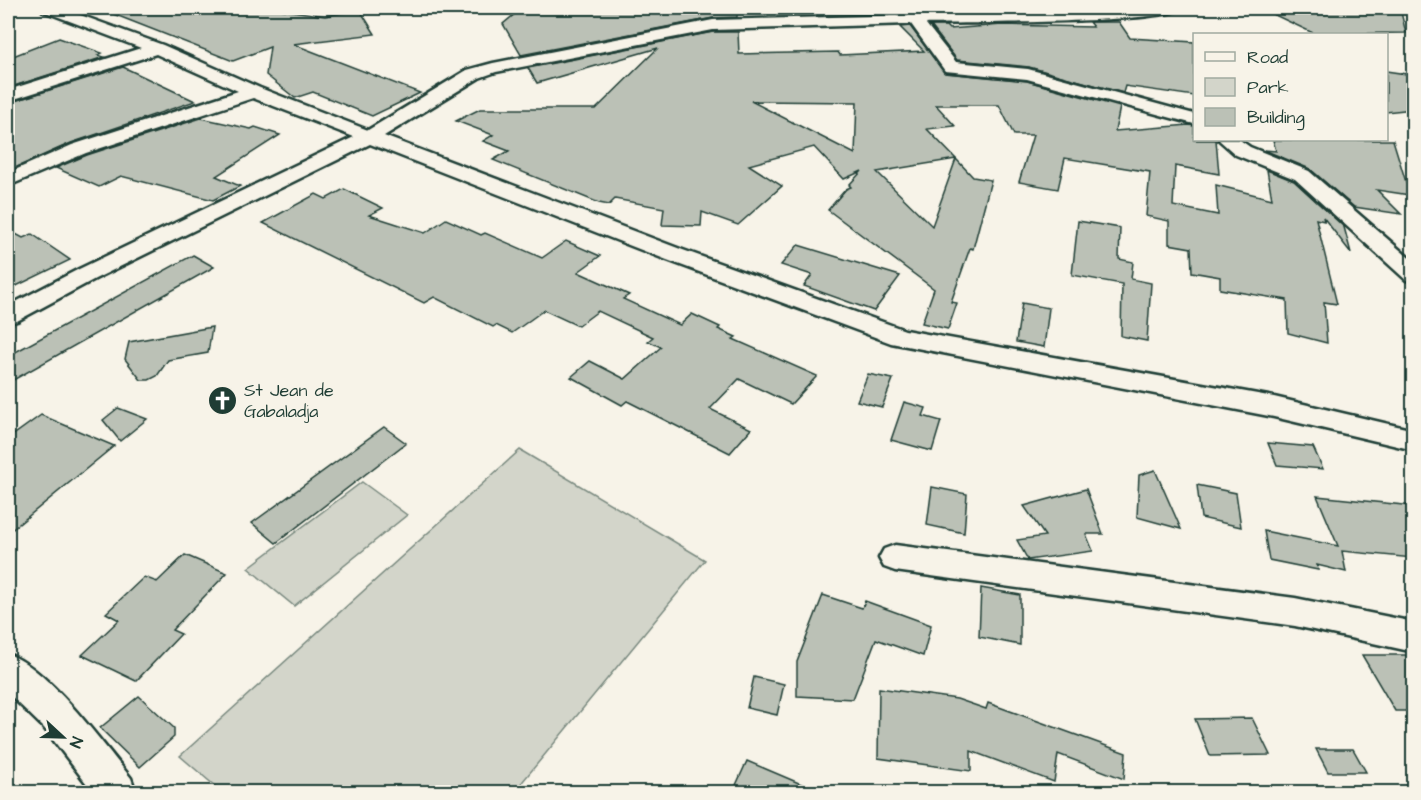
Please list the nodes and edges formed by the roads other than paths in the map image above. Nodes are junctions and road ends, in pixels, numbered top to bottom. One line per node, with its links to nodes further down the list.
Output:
1 (48, 8): 4 (street)
2 (1175, 8): 3 (street)
3 (916, 21): 7 (street); 8 (street)
4 (157, 48): 5 (street); 6 (street)
5 (255, 92): 8 (street); 10 (street)
6 (8, 96)
7 (1193, 118)
8 (371, 136): 12 (street); 13 (street)
9 (1229, 141): 11 (street)
10 (8, 180)
11 (1413, 275)
12 (8, 316)
13 (1413, 440)
14 (895, 558): 15 (street)
15 (1413, 637)
16 (8, 670): 17 (street)
17 (117, 792)

